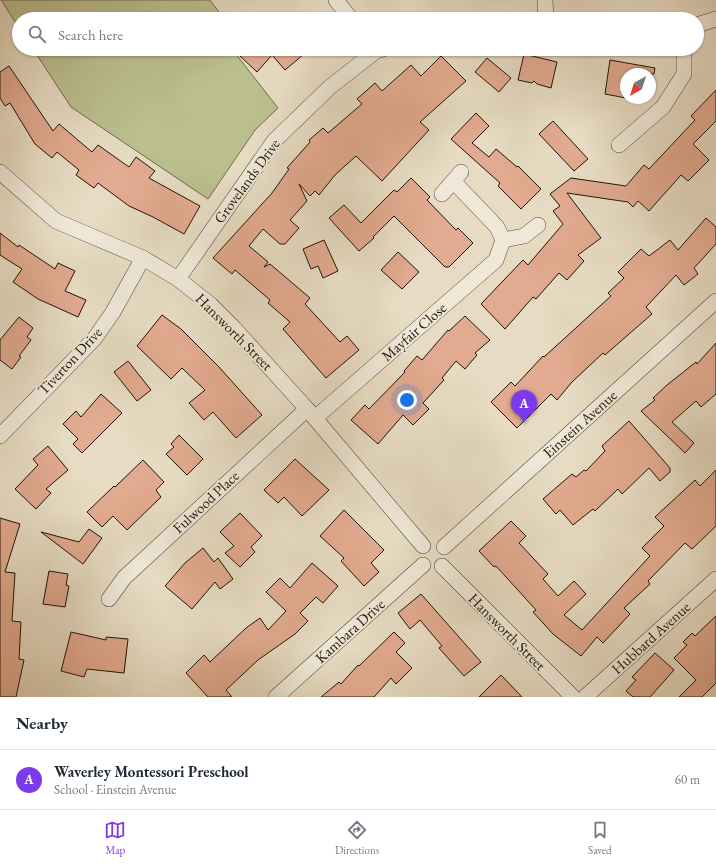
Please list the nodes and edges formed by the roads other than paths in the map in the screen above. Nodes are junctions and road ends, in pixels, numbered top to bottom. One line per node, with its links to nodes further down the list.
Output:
1 (336, 0): 3 (street)
2 (545, 0): 4 (street)
3 (345, 12)
4 (546, 12)
5 (716, 20): 6 (street)
6 (704, 23)
7 (369, 56): 15 (street, Grovelands Drive)
8 (684, 56): 9 (street)
9 (619, 145)
10 (0, 172): 14 (street, Hansworth Street)
11 (442, 194): 13 (street)
12 (538, 225): 13 (street)
13 (503, 240): 17 (street, Mayfair Close)
14 (143, 258): 15 (street, Hansworth Street); 18 (street, Tiverton Drive)
15 (178, 279): 17 (street, Hansworth Street)
16 (716, 301): 20 (street, Einstein Avenue)
17 (311, 414): 19 (street, Hansworth Street); 24 (street, Fulwood Place)
18 (0, 436)
19 (423, 546): 20 (street); 21 (street)
20 (444, 547): 22 (street)
21 (423, 565): 22 (street); 25 (street, Kambara Drive)
22 (442, 566): 26 (street, Hansworth Street)
23 (716, 579): 27 (street, Hubbard Avenue)
24 (109, 599)
25 (276, 697)
26 (573, 697)
27 (585, 697)

